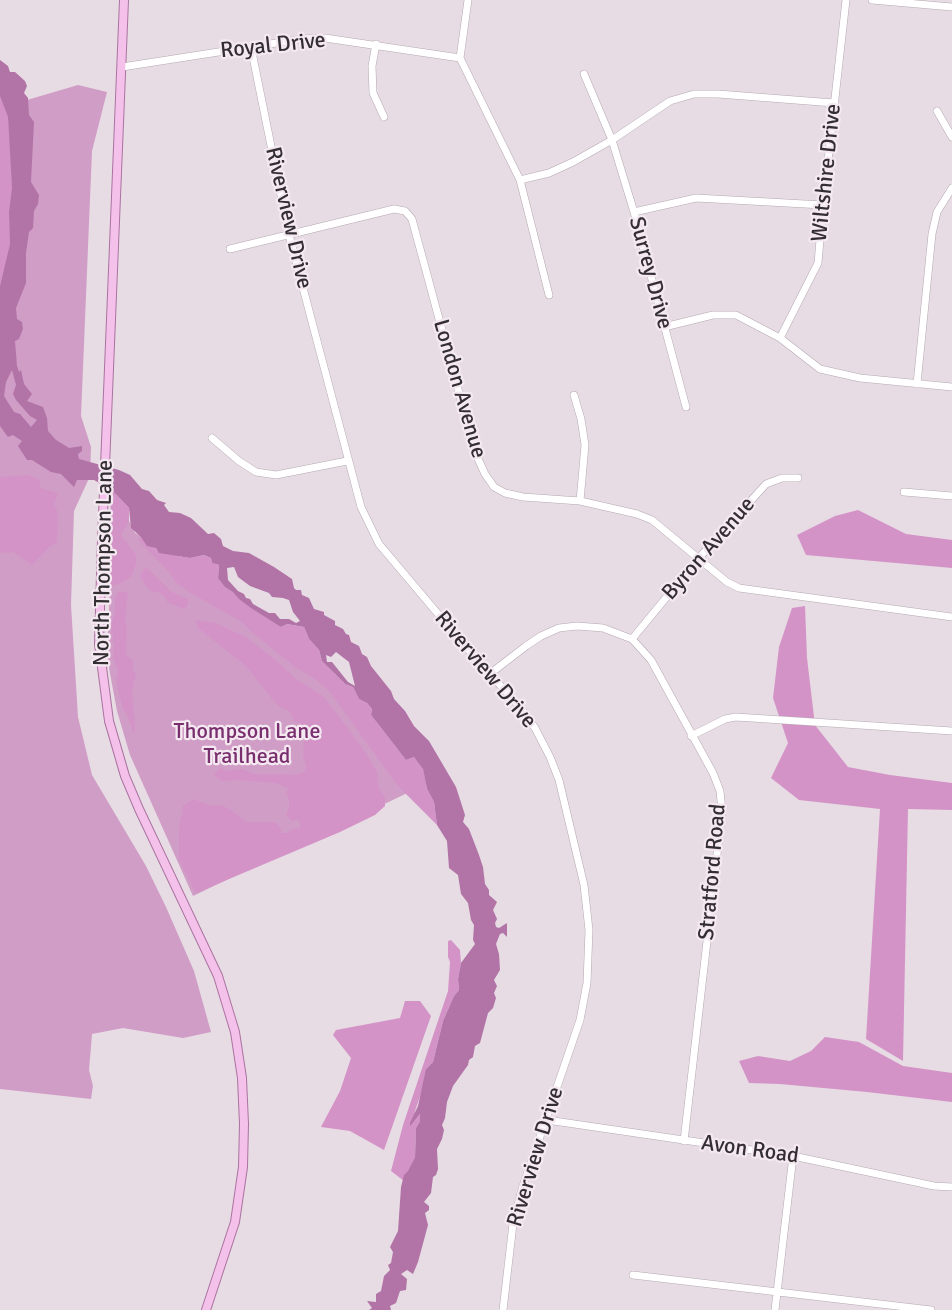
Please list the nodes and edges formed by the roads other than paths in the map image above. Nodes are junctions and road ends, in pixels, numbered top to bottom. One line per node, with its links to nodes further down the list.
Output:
1 (124, 0): 9 (main road, North Thompson Lane)
2 (468, 0): 8 (street)
3 (846, 0): 11 (street, Wiltshire Drive)
4 (872, 0): 5 (street)
5 (952, 7)
6 (376, 44): 7 (street, Royal Drive); 8 (street, Royal Drive); 13 (street)
7 (251, 47): 9 (street, Royal Drive); 20 (street, Riverview Drive)
8 (460, 58): 16 (street)
9 (122, 67): 47 (main road, North Thompson Lane)
10 (584, 74): 15 (street, Surrey Drive)
11 (834, 103): 15 (street); 18 (street, Wiltshire Drive)
12 (937, 111): 14 (street)
13 (384, 117)
14 (952, 137)
15 (612, 140): 16 (street); 19 (street, Surrey Drive)
16 (520, 180): 22 (street)
17 (952, 188): 25 (street)
18 (822, 205): 19 (street); 24 (street, Wiltshire Drive)
19 (634, 212): 23 (street, Surrey Drive)
20 (289, 235): 21 (street, London Avenue); 30 (street, Riverview Drive); 34 (street, London Avenue)
21 (230, 249)
22 (549, 295)
23 (664, 327): 24 (street); 28 (street, Surrey Drive)
24 (780, 338): 25 (street)
25 (917, 384): 26 (street)
26 (952, 387)
27 (574, 395): 34 (street)
28 (686, 406)
29 (212, 438): 30 (street)
30 (347, 461): 38 (street, Riverview Drive)
31 (798, 478): 35 (street, Byron Avenue)
32 (904, 492): 33 (street)
33 (952, 496)
34 (580, 501): 35 (street, London Avenue)
35 (698, 560): 36 (street, London Avenue); 37 (street, Byron Avenue)
36 (952, 617)
37 (632, 639): 38 (street, Stratford Road); 40 (street, Stratford Road)
38 (491, 673): 41 (street, Riverview Drive)
39 (952, 731): 40 (street)
40 (691, 736): 42 (street, Stratford Road)
41 (547, 1120): 42 (street, Avon Road); 48 (street, Riverview Drive)
42 (684, 1141): 43 (street, Avon Road)
43 (793, 1156): 44 (street, Avon Road); 46 (street)
44 (952, 1187)
45 (633, 1275): 46 (street)
46 (777, 1292): 49 (street); 50 (street)
47 (206, 1310)
48 (503, 1310)
49 (775, 1310)
50 (931, 1310)

